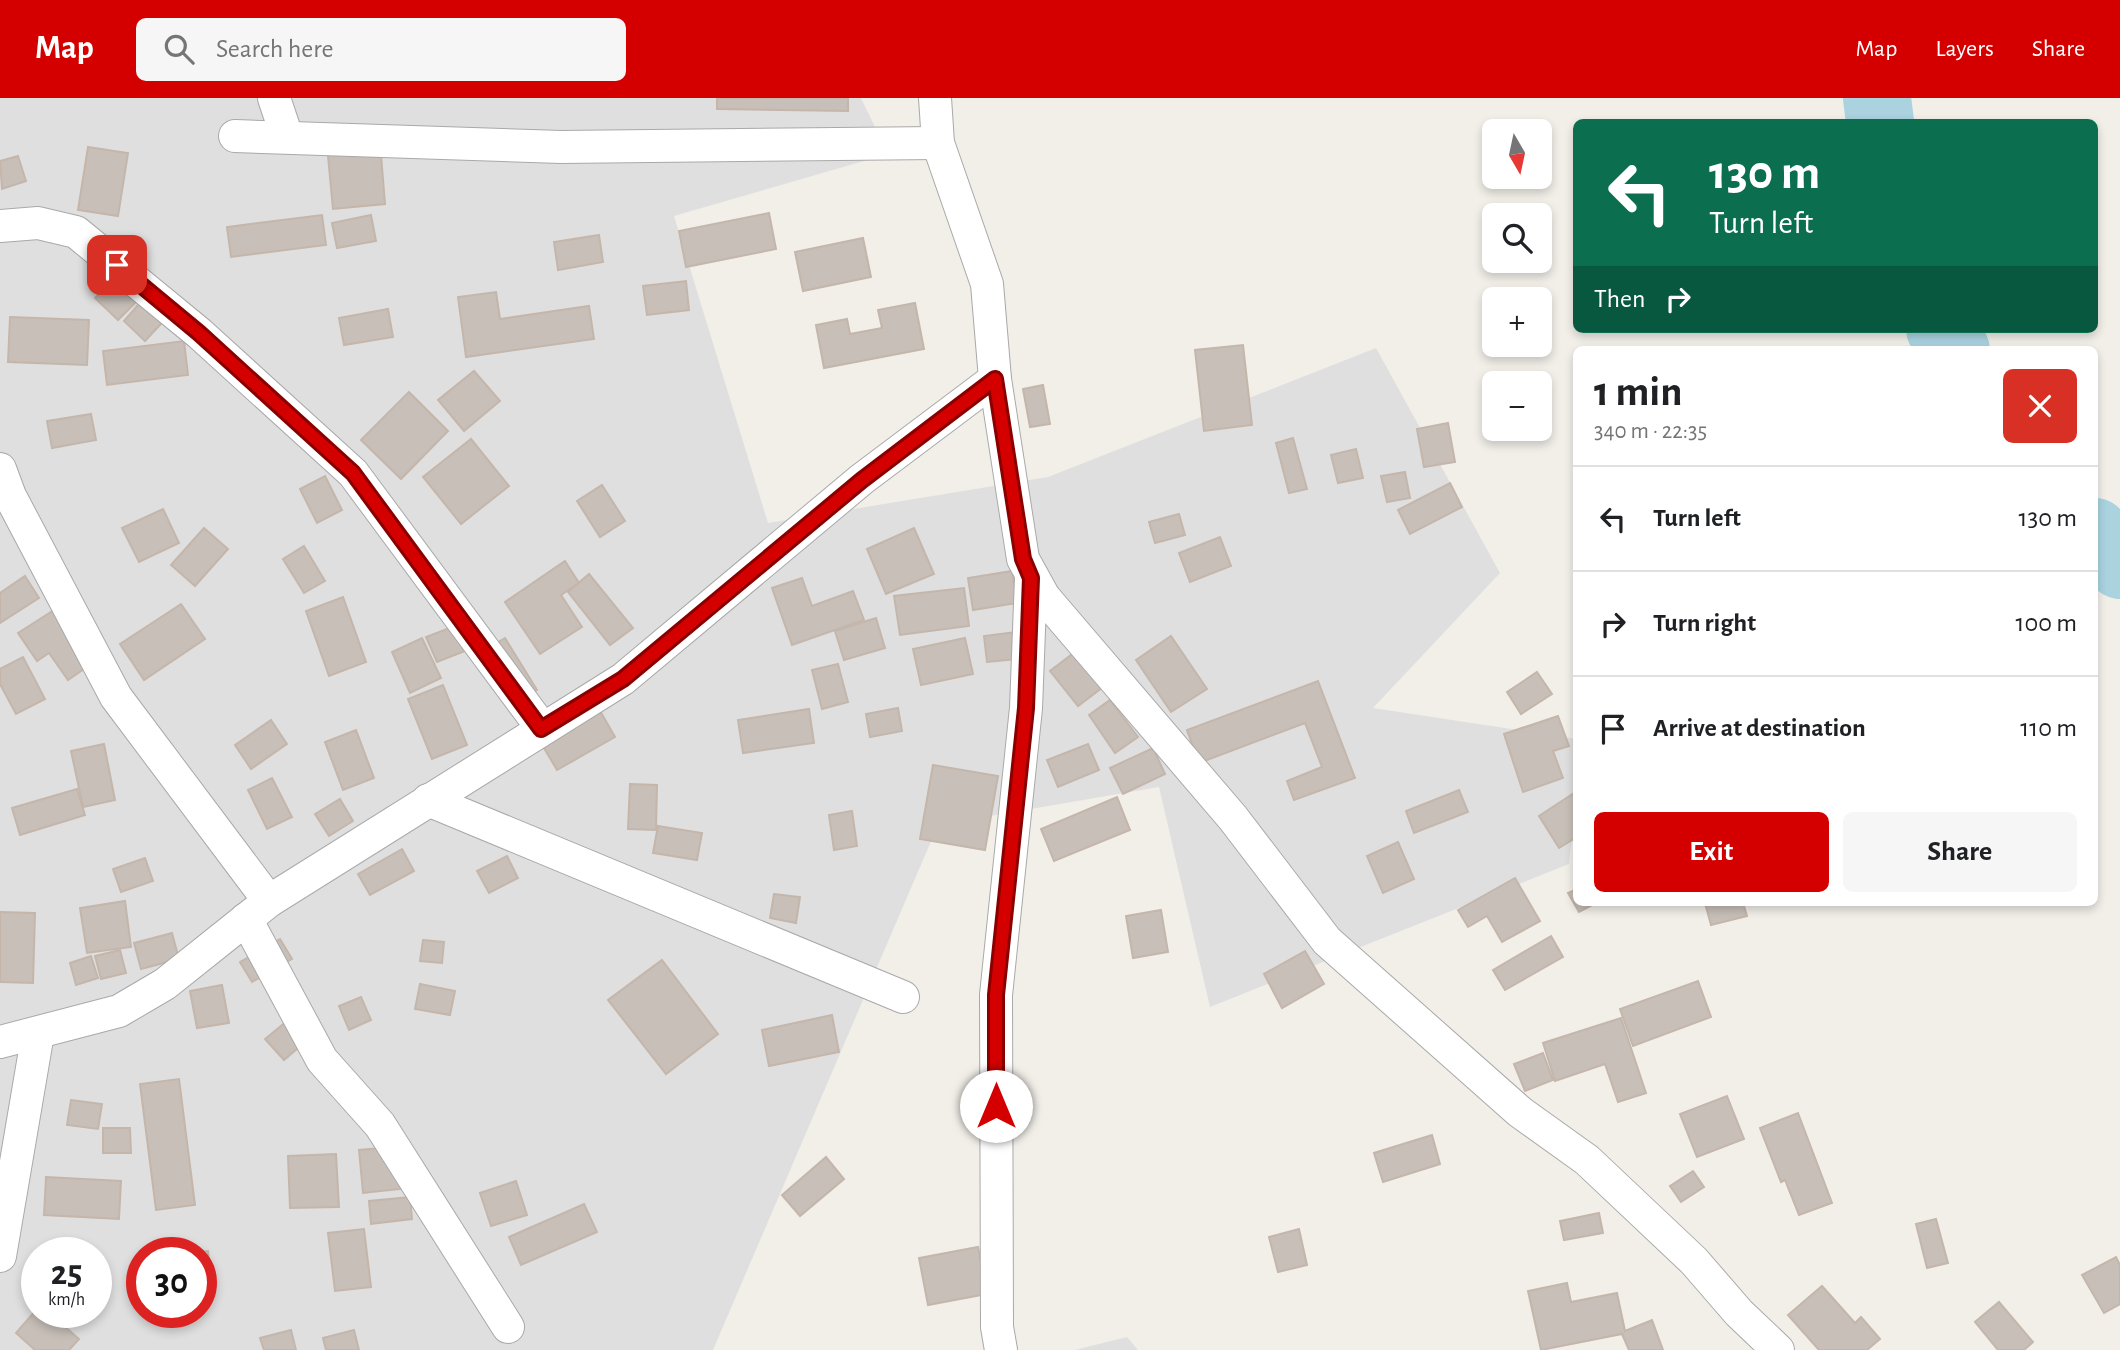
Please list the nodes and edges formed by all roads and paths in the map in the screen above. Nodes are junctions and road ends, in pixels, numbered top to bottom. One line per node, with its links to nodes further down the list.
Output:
1 (274, 98): 4 (street)
2 (935, 98): 5 (street)
3 (235, 136): 4 (street)
4 (287, 136): 5 (street)
5 (938, 143): 7 (street)
6 (0, 226): 10 (street)
7 (995, 379): 9 (street); 10 (street)
8 (0, 469): 12 (street)
9 (1031, 578): 18 (street); 19 (street)
10 (541, 729): 11 (street)
11 (428, 800): 12 (street); 13 (street)
12 (258, 910): 14 (street); 17 (street)
13 (903, 996)
14 (38, 1032): 15 (street); 16 (street)
15 (0, 1042)
16 (0, 1256)
17 (508, 1327)
18 (1001, 1350)
19 (1778, 1350)

